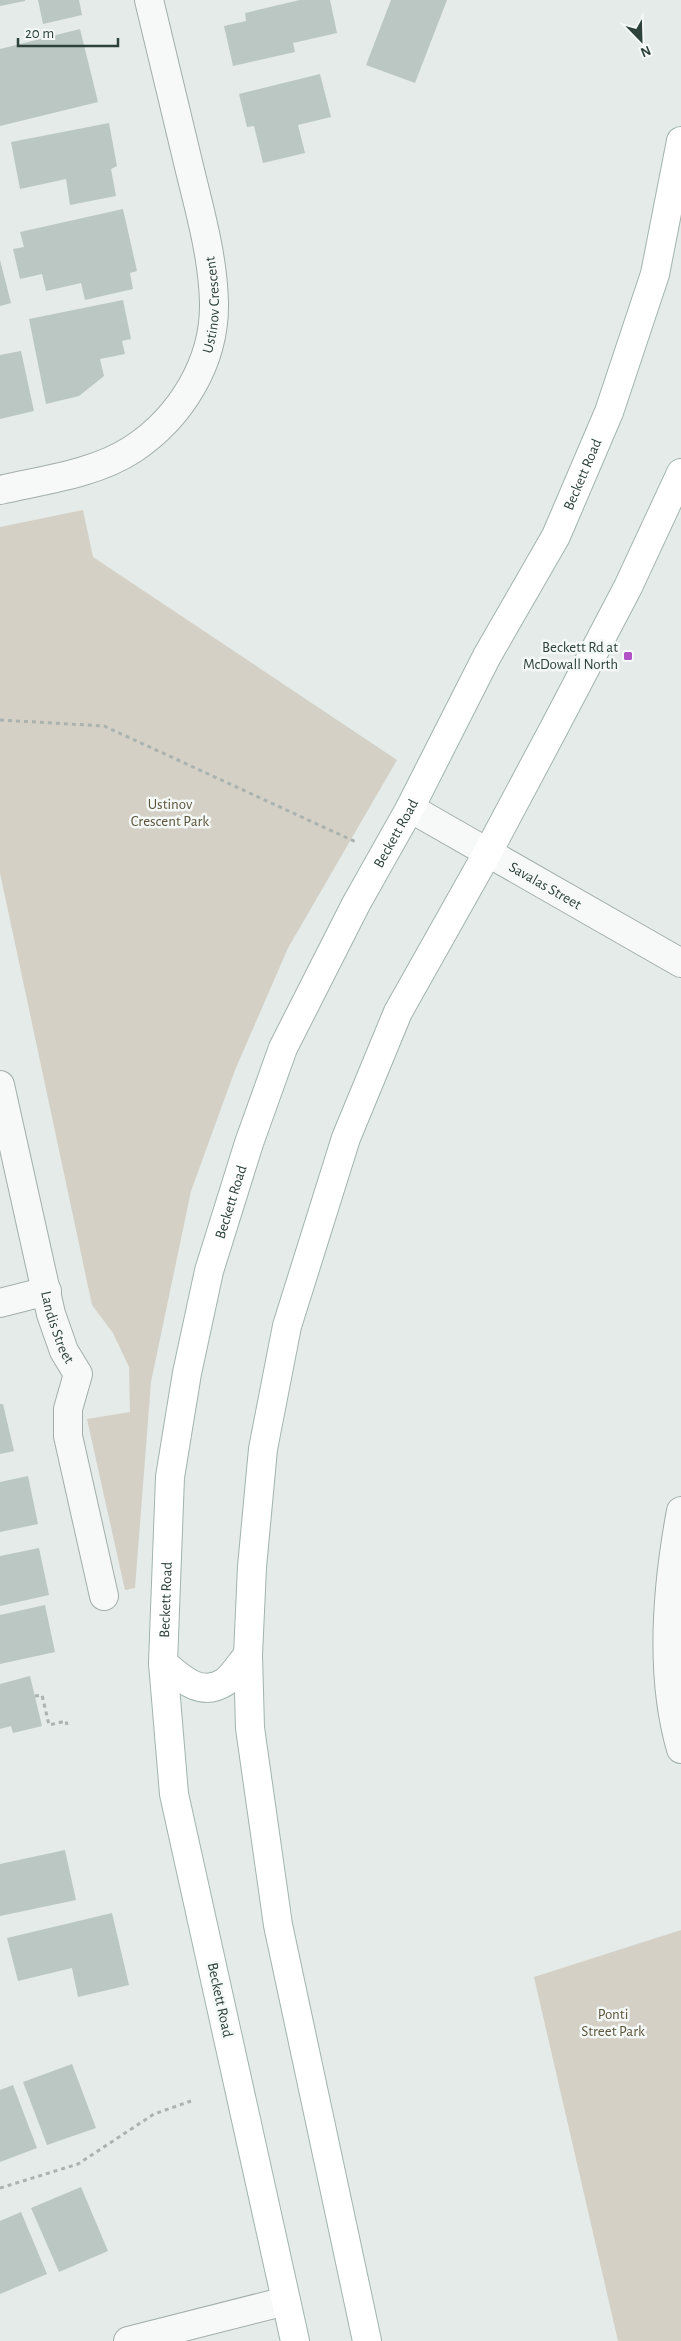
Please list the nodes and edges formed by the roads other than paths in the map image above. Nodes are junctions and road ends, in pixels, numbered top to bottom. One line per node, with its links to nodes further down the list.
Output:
1 (149, 0): 4 (street, Ustinov Crescent)
2 (681, 141): 5 (main road, Beckett Road)
3 (681, 474): 6 (main road)
4 (0, 490)
5 (410, 808): 6 (street, Savalas Street); 15 (main road, Beckett Road)
6 (488, 852): 7 (street, Savalas Street); 14 (main road)
7 (681, 963)
8 (0, 1084): 9 (street, Landis Street)
9 (9, 1165): 10 (street, Landis Street)
10 (47, 1291): 11 (street); 13 (street, Landis Street)
11 (0, 1302)
12 (681, 1511): 16 (street)
13 (104, 1596)
14 (248, 1655): 15 (main road); 20 (main road)
15 (163, 1663): 17 (main road, Beckett Road)
16 (681, 1749)
17 (286, 2301): 18 (street); 19 (main road, Beckett Road)
18 (128, 2341)
19 (295, 2341)
20 (367, 2341)

